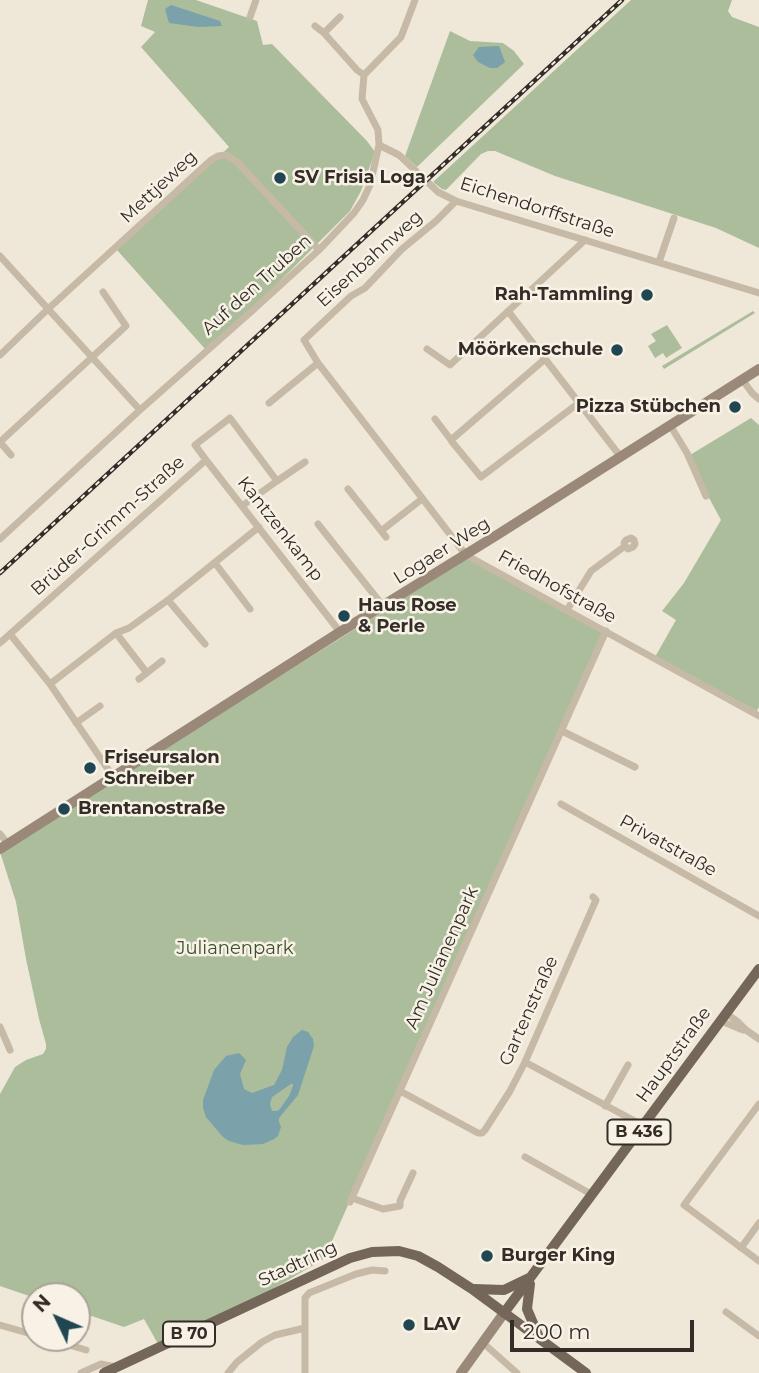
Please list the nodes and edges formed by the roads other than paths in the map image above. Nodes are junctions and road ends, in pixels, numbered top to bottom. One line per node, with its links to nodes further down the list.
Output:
1 (256, 0): 4 (street)
2 (415, 0): 7 (street)
3 (340, 17): 6 (street)
4 (250, 18)
5 (315, 26): 6 (street)
6 (324, 33): 7 (street)
7 (364, 75): 8 (street)
8 (379, 145): 9 (street, Eichendorffstraße); 12 (street, Auf den Truben)
9 (456, 201): 11 (street, Eichendorffstraße); 21 (street, Eisenbahnweg)
10 (674, 218): 14 (street)
11 (585, 240): 14 (street, Eichendorffstraße); 18 (street)
12 (319, 250): 17 (street, Mettjeweg); 32 (street, Auf den Truben)
13 (0, 256): 17 (street)
14 (659, 262): 16 (street, Eichendorffstraße)
15 (103, 292): 19 (street)
16 (759, 293)
17 (48, 309): 23 (street); 24 (street)
18 (509, 311): 22 (street); 25 (street)
19 (126, 326): 20 (street); 24 (street)
20 (133, 333)
21 (304, 340): 26 (street, Friedhofstraße)
22 (427, 349)
23 (1, 352)
24 (92, 359): 32 (street); 36 (street)
25 (545, 359): 30 (street); 35 (street)
26 (318, 363): 31 (street); 43 (street, Friedhofstraße)
27 (759, 369): 28 (street, Logaer Weg)
28 (742, 379): 29 (street); 34 (street, Logaer Weg)
29 (759, 399)
30 (580, 402): 35 (street); 37 (street)
31 (269, 403)
32 (140, 410): 47 (street, Auf den Truben)
33 (435, 419): 35 (street)
34 (670, 425): 37 (street, Logaer Weg); 42 (street)
35 (451, 440)
36 (11, 455)
37 (620, 456): 49 (street, Logaer Weg)
38 (205, 460): 40 (street, Kantzenkamp); 44 (street, Kantzenkamp); 58 (street, Brüder-Grimm-Straße)
39 (304, 461): 40 (street)
40 (277, 481): 44 (street)
41 (348, 489): 43 (street)
42 (706, 496)
43 (422, 499): 49 (street, Friedhofstraße)
44 (242, 506): 46 (street, Kantzenkamp)
45 (318, 524): 52 (street)
46 (258, 527): 50 (street); 56 (street, Kantzenkamp)
47 (0, 539)
48 (625, 546): 54 (street)
49 (466, 555): 52 (street, Logaer Weg); 54 (street, Friedhofstraße)
50 (215, 564): 51 (street); 53 (street)
51 (168, 600): 57 (street); 60 (street)
52 (383, 606): 56 (street, Logaer Weg)
53 (250, 609)
54 (567, 610): 55 (street, Friedhofstraße)
55 (606, 631): 66 (street, Friedhofstraße); 68 (street, Am Julianenpark)
56 (340, 632): 70 (street, Logaer Weg)
57 (116, 633): 62 (street); 64 (street)
58 (10, 634): 59 (street, Brüder-Grimm-Straße); 64 (street)
59 (0, 643)
60 (205, 644)
61 (162, 661): 62 (street)
62 (147, 673): 63 (street)
63 (139, 679)
64 (50, 684): 67 (street)
65 (100, 706): 67 (street)
66 (759, 715)
67 (76, 723): 70 (street)
68 (562, 731): 69 (street); 83 (street, Am Julianenpark)
69 (635, 767)
70 (114, 778): 73 (street, Logaer Weg)
71 (561, 804): 75 (street, Privatstraße)
72 (0, 834): 73 (street)
73 (4, 847)
74 (593, 897): 81 (street, Gartenstraße)
75 (759, 916)
76 (759, 969): 77 (main road, Hauptstraße / B 436)
77 (724, 1017): 79 (street); 86 (main road, Hauptstraße / B 436)
78 (0, 1027): 80 (street)
79 (759, 1039)
80 (10, 1050)
81 (525, 1062): 83 (street, Gartenstraße); 85 (street)
82 (628, 1065): 85 (street)
83 (400, 1091): 88 (street, Am Julianenpark)
84 (759, 1104): 91 (street)
85 (605, 1106): 86 (street)
86 (644, 1126): 89 (main road, Hauptstraße / B 436)
87 (525, 1157): 89 (street)
88 (412, 1173)
89 (591, 1194): 94 (main road, Hauptstraße / B 436)
90 (759, 1223): 91 (street)
91 (741, 1248): 92 (street)
92 (759, 1261)
93 (385, 1270): 99 (street)
94 (532, 1277): 95 (main road); 97 (main road, Hauptstraße / B 436); 102 (main road)
95 (472, 1289): 97 (main road, Stadtring / B 70); 104 (main road, Stadtring / B 70)
96 (726, 1312): 101 (street)
97 (504, 1313): 102 (main road, B 70); 103 (street)
98 (0, 1325): 100 (street)
99 (305, 1328): 107 (street); 108 (street)
100 (21, 1331)
101 (759, 1336)
102 (539, 1338): 111 (main road, B 70)
103 (482, 1342): 109 (street); 110 (street)
104 (122, 1368): 105 (street); 106 (main road, Stadtring / B 70)
105 (81, 1373)
106 (104, 1373)
107 (228, 1373)
108 (305, 1373)
109 (461, 1373)
110 (517, 1373)
111 (586, 1373)

